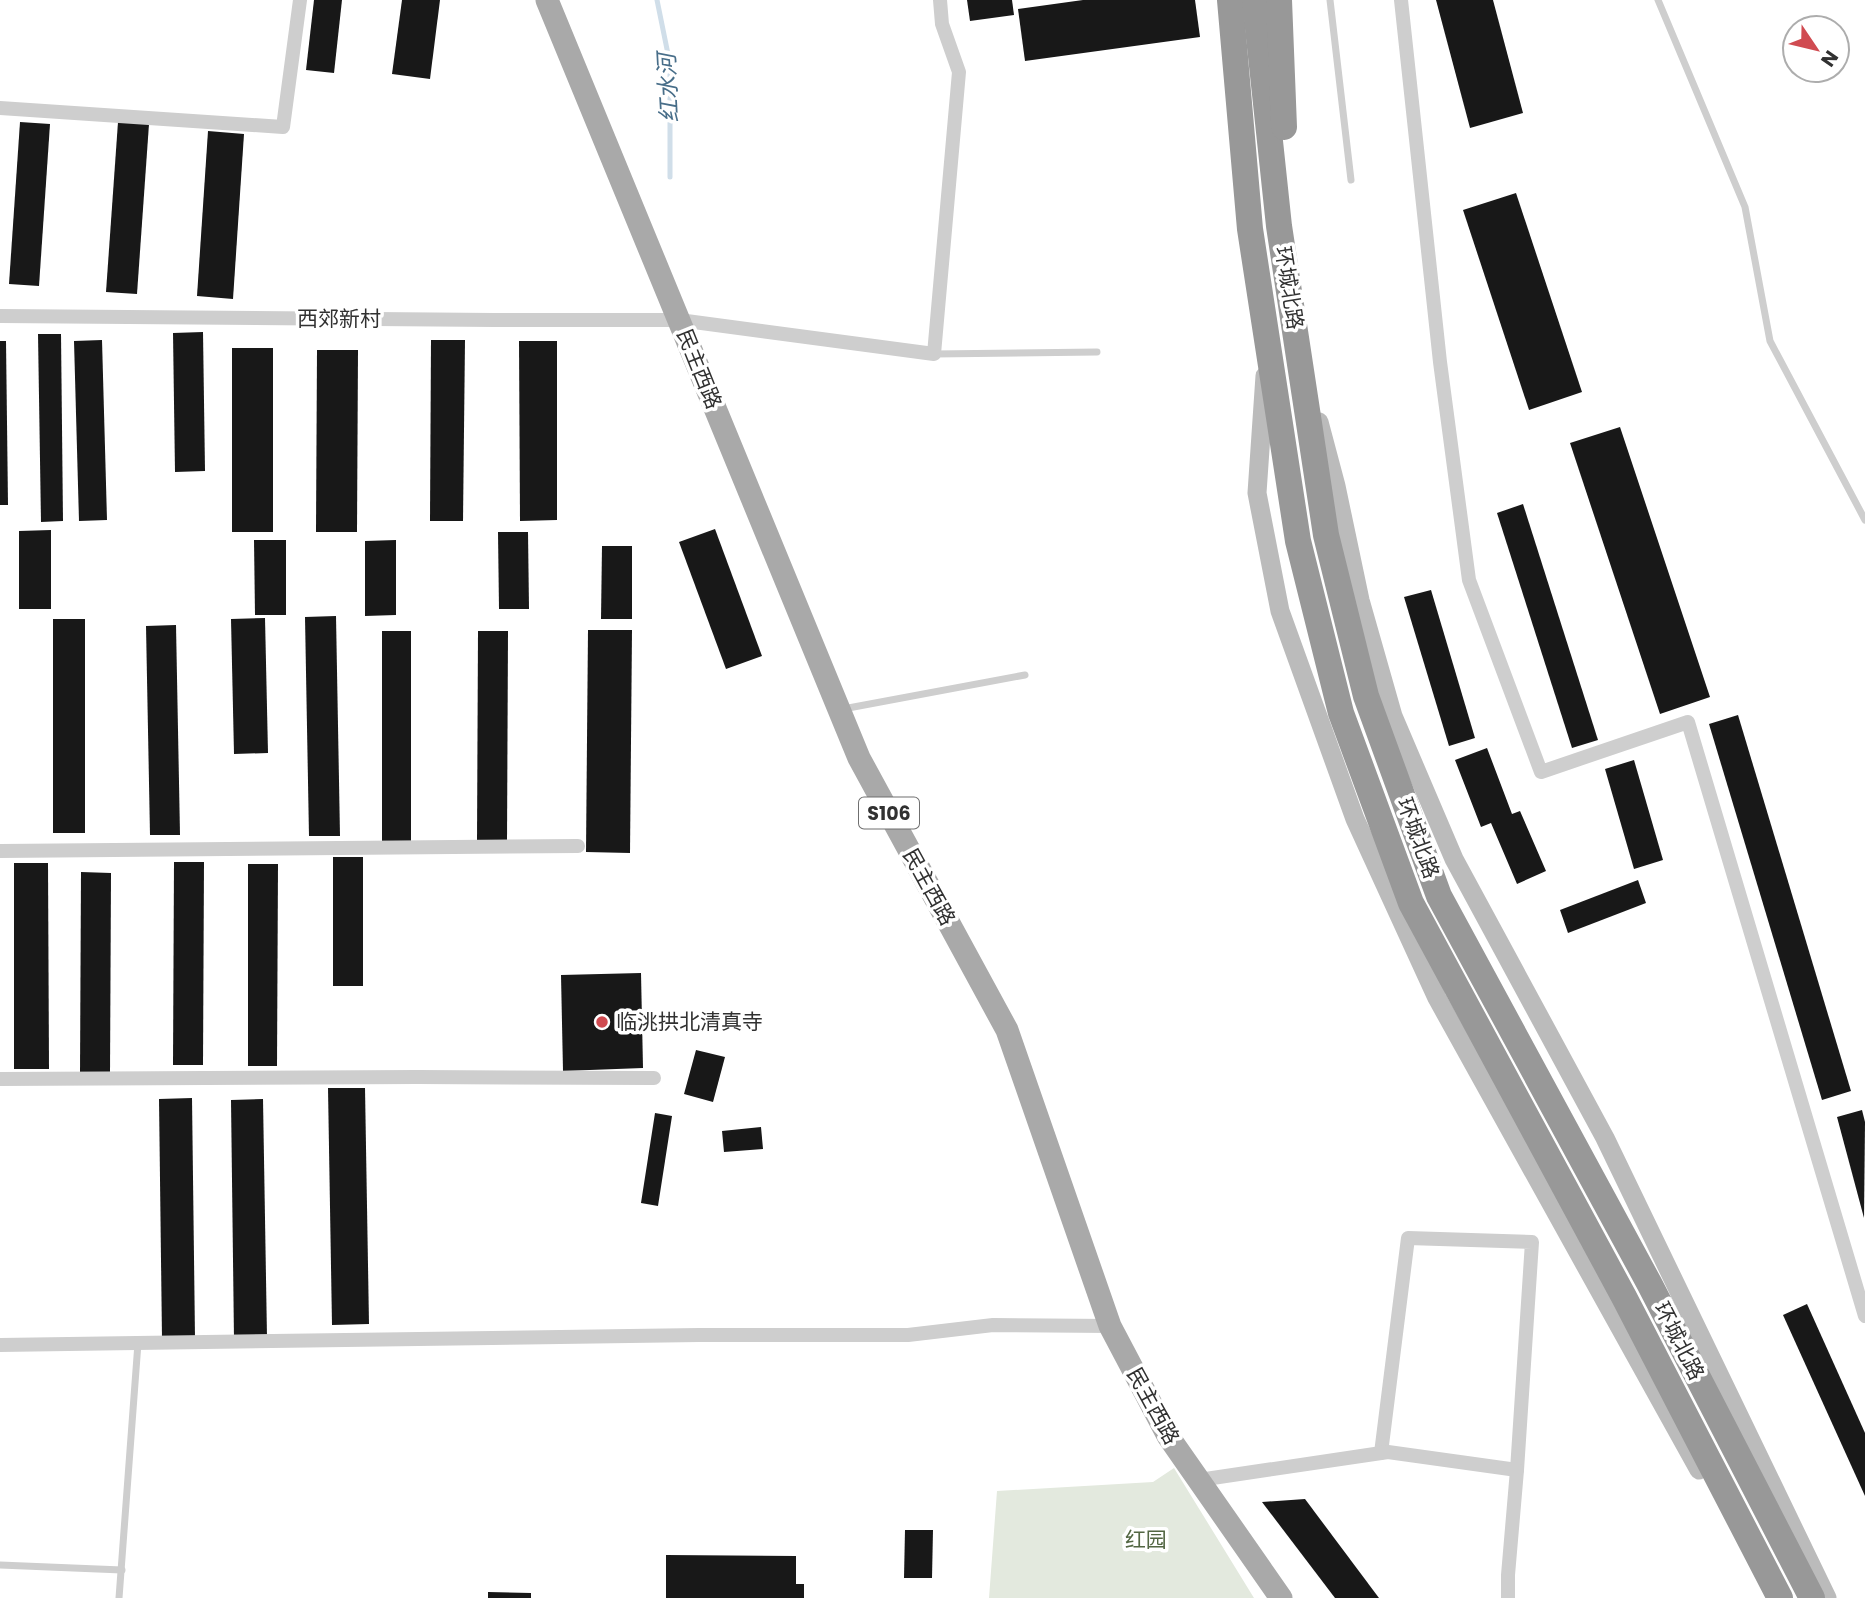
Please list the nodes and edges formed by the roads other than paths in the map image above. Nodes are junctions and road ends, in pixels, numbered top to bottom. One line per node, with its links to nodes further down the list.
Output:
1 (300, 0): 11 (street)
2 (547, 0): 16 (main road, 民主西路 / S106)
3 (940, 0): 20 (street)
4 (1216, 0): 14 (highway)
5 (1230, 0): 14 (highway, 环城北路)
6 (1255, 0): 13 (highway, 环城北路)
7 (1279, 0): 13 (highway)
8 (1330, 0): 12 (lane)
9 (1402, 0): 28 (street)
10 (1658, 0): 21 (lane)
11 (0, 108)
12 (1351, 180)
13 (1279, 226): 17 (highway, 环城北路)
14 (1261, 296): 18 (highway, 环城北路)
15 (0, 316): 16 (street, 西郊新村)
16 (679, 320): 20 (street, 西郊新村); 23 (main road, 民主西路 / S106)
17 (1295, 329): 42 (highway, 环城北路); 43 (main road)
18 (1267, 337): 40 (main road); 41 (highway, 环城北路)
19 (1097, 352): 20 (lane)
20 (934, 354)
21 (1865, 520)
22 (1026, 675): 23 (lane)
23 (839, 710): 29 (main road, 民主西路 / S106)
24 (578, 846): 25 (street)
25 (0, 851)
26 (654, 1078): 27 (street)
27 (0, 1079)
28 (1865, 1316)
29 (1110, 1326): 30 (street); 34 (main road, 民主西路 / S106)
30 (138, 1343): 31 (street); 36 (lane)
31 (0, 1345)
32 (1381, 1453): 33 (street); 33 (street); 34 (street)
33 (1517, 1470): 39 (street)
34 (1199, 1480): 38 (main road, 民主西路 / S106)
35 (0, 1564): 36 (lane)
36 (122, 1570): 37 (lane)
37 (119, 1598)
38 (1281, 1598)
39 (1508, 1598)
40 (1768, 1598)
41 (1780, 1598)
42 (1812, 1598)
43 (1827, 1598)

